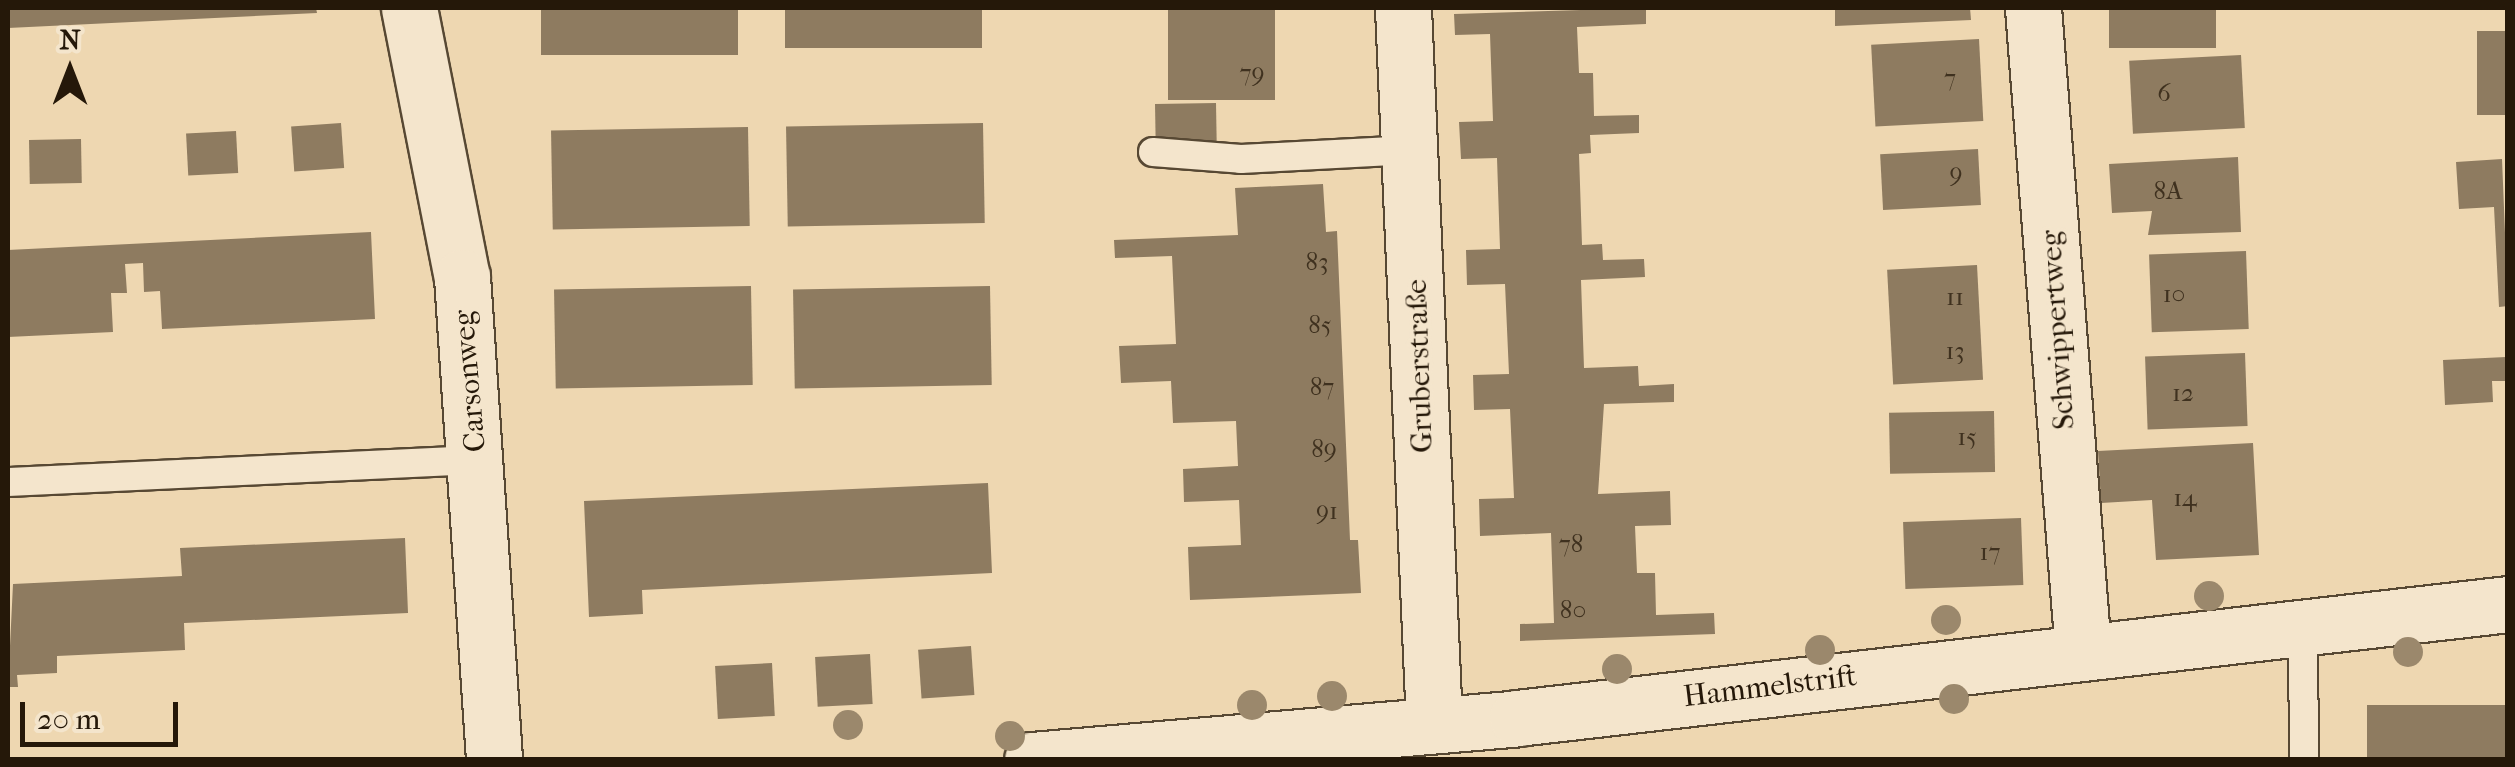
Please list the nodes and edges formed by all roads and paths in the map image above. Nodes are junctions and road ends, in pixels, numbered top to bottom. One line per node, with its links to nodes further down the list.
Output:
1 (409, 8): 6 (street, Carsonweg)
2 (1404, 8): 4 (street, Gruberstraße)
3 (2033, 8): 10 (street, Schwippertweg)
4 (1411, 150): 5 (lane); 11 (street, Gruberstraße)
5 (1153, 152)
6 (477, 460): 7 (lane); 13 (street, Carsonweg)
7 (8, 482)
8 (2508, 604): 9 (street, Hammelstrift)
9 (2303, 626): 10 (street, Hammelstrift); 15 (lane)
10 (2083, 652): 12 (street, Hammelstrift)
11 (1434, 725): 12 (street, Hammelstrift); 14 (street, Hammelstrift)
12 (1518, 739)
13 (494, 760)
14 (1032, 760)
15 (2304, 760)

